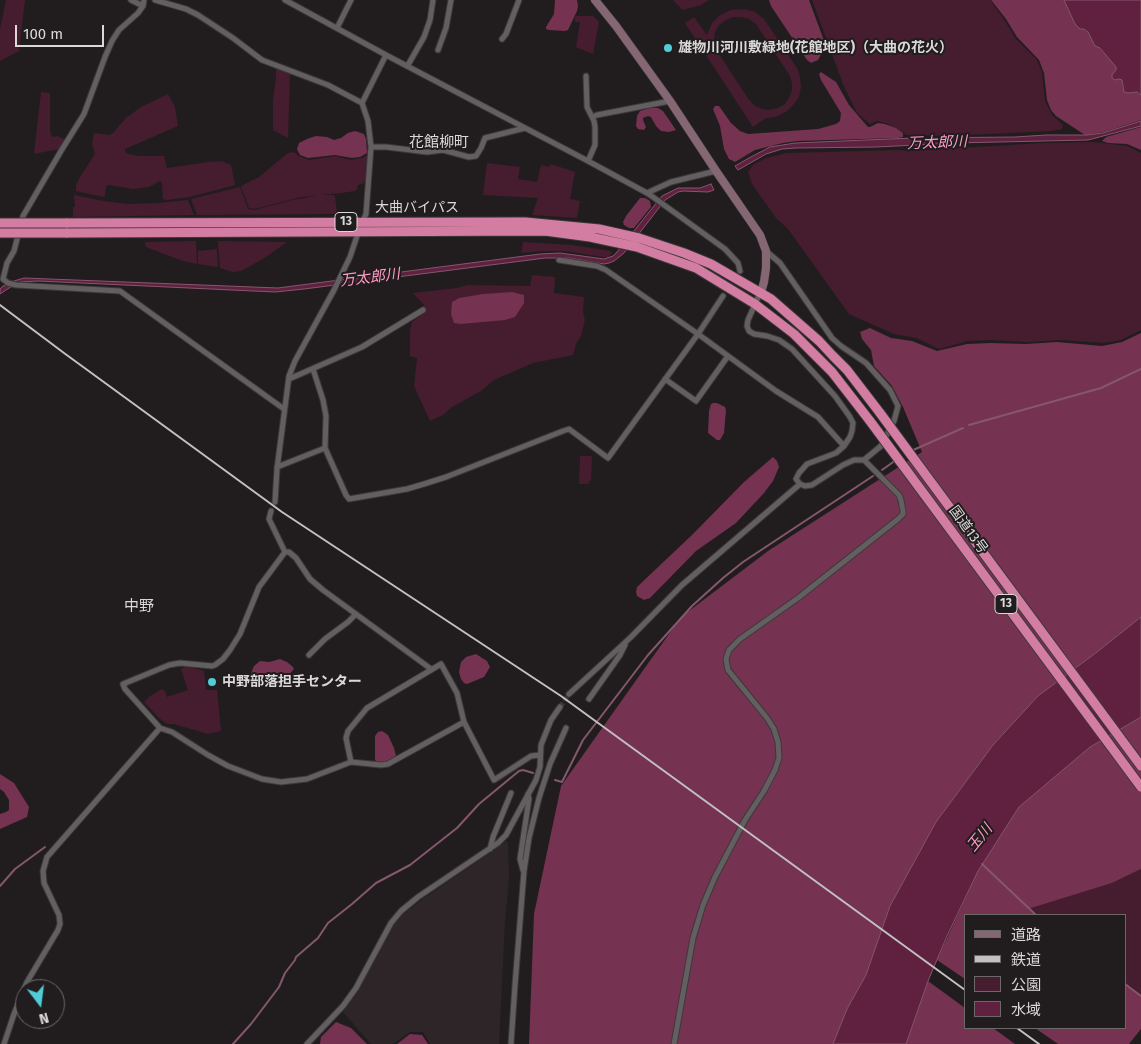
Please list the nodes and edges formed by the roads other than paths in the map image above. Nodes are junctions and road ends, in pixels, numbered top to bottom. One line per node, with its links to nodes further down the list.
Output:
1 (131, 0): 9 (street)
2 (155, 0): 17 (street)
3 (285, 0): 10 (street)
4 (351, 0): 10 (street)
5 (433, 0): 14 (street)
6 (452, 0): 12 (street)
7 (519, 0): 11 (street)
8 (595, 0): 16 (street)
9 (144, 3): 31 (street)
10 (337, 28): 13 (street)
11 (502, 39)
12 (438, 50)
13 (386, 55): 14 (street); 17 (street)
14 (408, 66): 19 (street)
15 (586, 76): 18 (street)
16 (670, 101): 18 (street); 22 (street)
17 (362, 103): 20 (street)
18 (592, 117): 21 (street)
19 (524, 128): 20 (street); 21 (street)
20 (371, 147): 24 (street)
21 (588, 161): 23 (street)
22 (716, 171): 23 (street); 28 (street)
23 (647, 194): 30 (street)
24 (363, 222): 25 (highway, 大曲バイパス / 13, bridge); 26 (street); 32 (highway, 大曲バイパス / 13)
25 (0, 223)
26 (358, 232): 27 (highway, 大曲バイパス / 13, bridge); 34 (highway, 大曲バイパス / 13); 41 (street)
27 (0, 233)
28 (766, 251): 32 (street); 37 (street)
29 (559, 260): 36 (street)
30 (740, 272)
31 (4, 282): 43 (street)
32 (761, 292): 34 (street); 39 (highway, 国道13号 / 13)
33 (724, 296): 36 (street)
34 (755, 304): 44 (street); 65 (highway, 国道13号 / 13, bridge)
35 (423, 310): 40 (street)
36 (698, 334): 38 (street); 42 (street)
37 (841, 346): 39 (street); 46 (street)
38 (728, 356): 42 (street); 44 (street)
39 (833, 356): 64 (highway, 国道13号 / 13, bridge)
40 (313, 368): 41 (street); 45 (street)
41 (289, 379): 43 (street)
42 (665, 380): 45 (street)
43 (284, 409): 47 (street)
44 (844, 446): 48 (street)
45 (325, 448): 47 (street)
46 (864, 460): 48 (street); 73 (street)
47 (277, 467): 49 (street)
48 (800, 484): 53 (street)
49 (275, 502)
50 (271, 511): 51 (street)
51 (285, 552): 52 (street); 60 (street)
52 (356, 614): 54 (street); 55 (street)
53 (626, 642): 56 (street); 57 (street)
54 (309, 655)
55 (431, 669): 59 (street); 63 (street)
56 (569, 694)
57 (589, 698)
58 (560, 707): 62 (street)
59 (464, 722): 62 (street); 63 (street)
60 (160, 728): 63 (street); 70 (street)
61 (566, 728): 69 (street)
62 (540, 755): 67 (street)
63 (351, 762)
64 (1141, 766)
65 (1141, 787)
66 (511, 793): 68 (street)
67 (528, 794): 68 (street); 69 (street)
68 (490, 850): 71 (street)
69 (524, 871): 72 (street)
70 (4, 1044)
71 (306, 1044)
72 (512, 1044)
73 (674, 1044)

